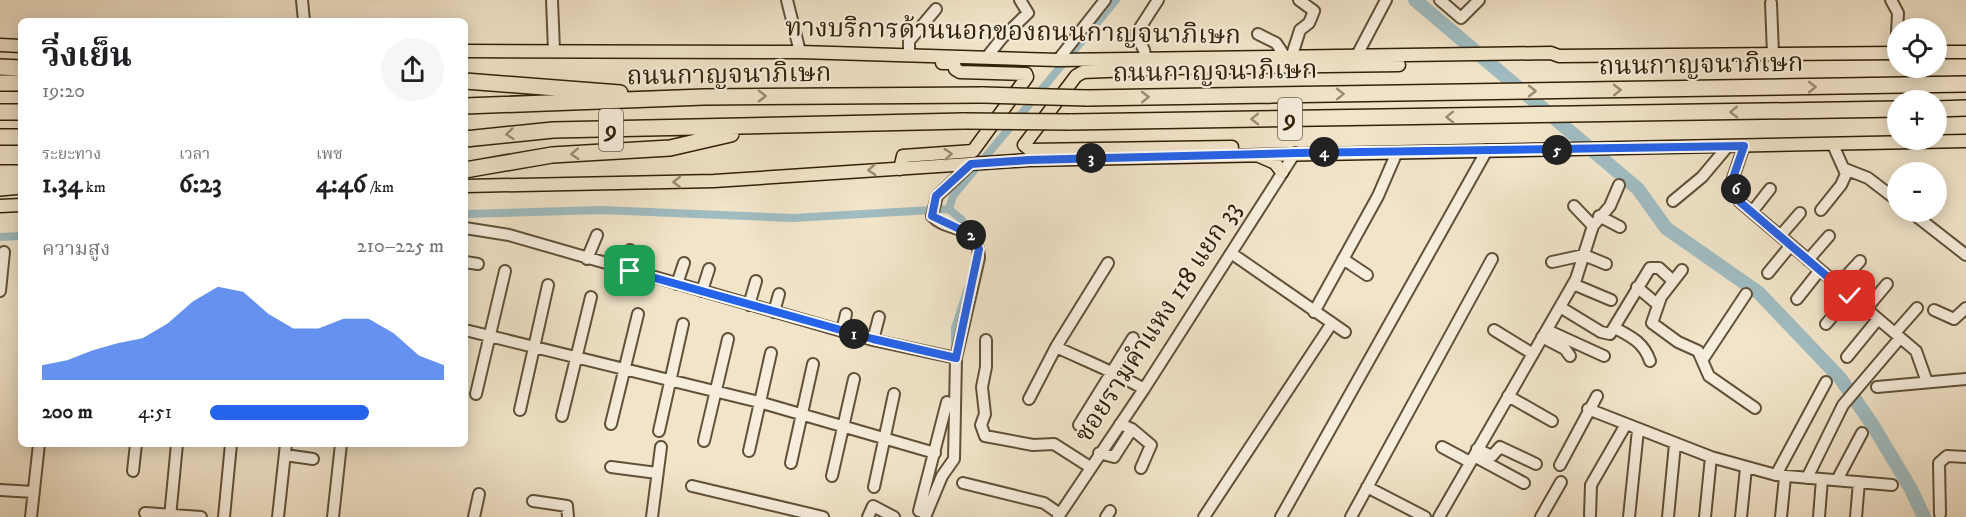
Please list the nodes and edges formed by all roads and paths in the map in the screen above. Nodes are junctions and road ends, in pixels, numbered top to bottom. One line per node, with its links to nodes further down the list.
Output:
1 (302, 0): 14 (street)
2 (552, 0): 20 (street)
3 (788, 0): 21 (street)
4 (1020, 0): 29 (street)
5 (1105, 0): 34 (street)
6 (1158, 0): 31 (street)
7 (1299, 0): 30 (street)
8 (1440, 0): 9 (street)
9 (1479, 0)
10 (1892, 0): 15 (street)
11 (1384, 1): 27 (street)
12 (1771, 3): 25 (street)
13 (936, 9): 26 (street)
14 (304, 18)
15 (1898, 18)
16 (1258, 34): 30 (street)
17 (0, 45): 18 (main road)
18 (18, 46)
19 (468, 51): 20 (main road, ทางบริการด้านนอกของถนนกาญจนาภิเษก)
20 (554, 51): 21 (main road, ทางบริการด้านนอกของถนนกาญจนาภิเษก)
21 (800, 52): 26 (main road, ทางบริการด้านนอกของถนนกาญจนาภิเษก)
22 (1947, 52): 23 (main road)
23 (1966, 52)
24 (1887, 53): 25 (main road, ทางบริการด้านนอกของถนนกาญจนาภิเษก)
25 (1773, 54): 32 (main road, ทางบริการด้านนอกของถนนกาญจนาภิเษก)
26 (909, 55): 29 (main road, ทางบริการด้านนอกของถนนกาญจนาภิเษก)
27 (1356, 57): 30 (main road, ทางบริการด้านนอกของถนนกาญจนาภิเษก); 32 (main road, ทางบริการด้านนอกของถนนกาญจนาภิเษก)
28 (468, 58): 33 (main road)
29 (986, 58): 34 (main road, ทางบริการด้านนอกของถนนกาญจนาภิเษก)
30 (1288, 58): 31 (main road, ทางบริการด้านนอกของถนนกาญจนาภิเษก)
31 (1146, 60): 35 (main road, ทางบริการด้านนอกของถนนกาญจนาภิเษก)
32 (1438, 60): 38 (main road)
33 (954, 63): 34 (main road); 63 (main road, one-way to 33)
34 (1057, 63): 35 (main road, ทางบริการด้านนอกของถนนกาญจนาภิเษก)
35 (1084, 63): 38 (main road)
36 (0, 67): 37 (highway)
37 (18, 68)
38 (1177, 68): 60 (main road)
39 (468, 81): 43 (highway)
40 (0, 83): 41 (highway)
41 (18, 83)
42 (1966, 84): 43 (highway, ถนนกาญจนาภิเษก / 9, one-way to 42, bridge)
43 (704, 97): 44 (highway, ถนนกาญจนาภิเษก / 9)
44 (468, 106)
45 (1966, 108): 46 (highway)
46 (1947, 109)
47 (1887, 110): 50 (highway, ถนนกาญจนาภิเษก / 9, one-way to 50, bridge)
48 (0, 112): 49 (highway)
49 (18, 112)
50 (757, 128): 53 (highway, ถนนกาญจนาภิเษก / 9, one-way to 53); 64 (highway, one-way to 64)
51 (0, 137): 52 (highway)
52 (18, 137)
53 (468, 139)
54 (1966, 141): 55 (main road)
55 (1833, 145): 57 (main road); 65 (street)
56 (1728, 146): 57 (main road); 58 (main road); 75 (street)
57 (1744, 146): 80 (street)
58 (1487, 150): 59 (main road); 263 (street)
59 (1397, 152): 60 (main road); 96 (street)
60 (1296, 153): 61 (main road); 66 (street, ซอยรามคำแหง 118 แยก 33)
61 (1258, 155): 62 (main road); 66 (main road)
62 (971, 164): 63 (main road); 165 (street)
63 (900, 168): 71 (main road, one-way to 71)
64 (468, 169)
65 (1845, 169): 74 (street); 79 (street)
66 (1282, 172): 92 (street, ซอยรามคำแหง 118 แยก 33)
67 (0, 173): 68 (highway)
68 (18, 173)
69 (1619, 185): 82 (street)
70 (18, 186): 72 (highway)
71 (468, 186)
72 (0, 188)
73 (1770, 189): 80 (street)
74 (1887, 193)
75 (1673, 201)
76 (18, 205): 77 (main road)
77 (0, 206)
78 (1574, 206): 82 (street)
79 (1821, 210)
80 (1752, 212): 87 (street)
81 (1800, 213): 87 (street)
82 (1596, 221): 84 (street); 93 (street)
83 (1924, 222): 94 (street)
84 (1620, 227)
85 (468, 228): 95 (street)
86 (597, 235): 95 (street)
87 (1780, 236): 89 (street)
88 (1828, 236): 98 (street)
89 (1791, 245): 98 (street); 111 (street)
90 (630, 250): 107 (street)
91 (4, 252): 121 (street)
92 (1231, 253): 137 (street); 178 (street, ซอยรามคำแหง 118 แยก 33)
93 (1584, 255): 101 (street); 105 (street); 116 (street)
94 (1966, 255)
95 (586, 259): 107 (street)
96 (1343, 259): 112 (street); 137 (street)
97 (1492, 259): 240 (street)
98 (1808, 260): 109 (street)
99 (1860, 261): 119 (street)
100 (468, 262): 104 (street)
101 (1552, 262)
102 (684, 263): 115 (street)
103 (1108, 263): 158 (street)
104 (478, 264)
105 (1606, 264)
106 (709, 269): 122 (street)
107 (624, 270): 115 (street)
108 (1682, 270): 114 (street)
109 (1820, 270): 119 (street); 127 (street)
110 (505, 271): 151 (street)
111 (1768, 273)
112 (1367, 275)
113 (756, 281): 129 (street)
114 (1673, 281): 120 (street); 130 (street)
115 (677, 284): 122 (street)
116 (1573, 284): 128 (street); 131 (street)
117 (1887, 284): 134 (street)
118 (548, 285): 157 (street)
119 (1838, 285): 125 (street)
120 (1637, 287): 130 (street); 145 (street)
121 (0, 291)
122 (702, 291): 129 (street)
123 (779, 294): 136 (street)
124 (1746, 294): 166 (street)
125 (1850, 296): 134 (street); 144 (street)
126 (591, 297): 163 (street)
127 (1797, 299)
128 (1611, 300)
129 (749, 304): 136 (street)
130 (1657, 304): 166 (street)
131 (1560, 307): 145 (street); 150 (street)
132 (1917, 308): 152 (street)
133 (1966, 308): 135 (street)
134 (1866, 309): 141 (street)
135 (1934, 310)
136 (774, 312): 148 (street)
137 (1314, 312): 142 (street)
138 (638, 314): 169 (street)
139 (846, 314): 148 (street)
140 (879, 316): 155 (street)
141 (1878, 319): 152 (street); 164 (street)
142 (1332, 323): 149 (street); 262 (street)
143 (683, 324): 173 (street)
144 (1826, 324)
145 (1615, 328): 167 (street)
146 (1494, 330): 160 (street)
147 (468, 331): 151 (street)
148 (842, 331): 155 (street)
149 (1345, 332)
150 (1545, 333): 160 (street); 161 (street); 162 (street)
151 (489, 335): 157 (street); 179 (street)
152 (1898, 336): 175 (street); 230 (street)
153 (1133, 338): 170 (street)
154 (728, 339): 177 (street)
155 (873, 339): 165 (street)
156 (986, 340): 222 (street)
157 (534, 347): 163 (street); 188 (street)
158 (1056, 347): 170 (street); 183 (street)
159 (771, 353): 184 (street)
160 (1533, 354): 181 (street)
161 (1570, 356)
162 (1604, 356)
163 (577, 357): 169 (street); 190 (street)
164 (1847, 357)
165 (956, 358): 246 (street)
166 (1702, 359): 186 (street)
167 (1650, 361)
168 (813, 364): 189 (street)
169 (625, 369): 173 (street); 192 (street)
170 (1108, 372): 178 (street); 194 (street)
171 (854, 379): 195 (street)
172 (1966, 379): 175 (street)
173 (670, 380): 177 (street); 199 (street)
174 (1826, 382): 229 (street)
175 (1927, 382): 176 (street)
176 (1877, 387)
177 (715, 391): 184 (street); 202 (street)
178 (1142, 392): 193 (street, ซอยรามคำแหง 118 แยก 33)
179 (476, 394)
180 (894, 394): 201 (street)
181 (1508, 396): 191 (street); 215 (street)
182 (1597, 396): 187 (street)
183 (1029, 399)
184 (759, 402): 189 (street); 212 (street)
185 (947, 402): 213 (street)
186 (1755, 408)
187 (1588, 409): 196 (street); 221 (street)
188 (520, 410)
189 (800, 414): 195 (street); 219 (street)
190 (562, 416)
191 (1552, 421)
192 (611, 424)
193 (1120, 424): 197 (street); 214 (street, ซอยรามคำแหง 118 แยก 33)
194 (1079, 425)
195 (843, 426): 201 (street); 228 (street)
196 (1625, 426): 198 (street); 250 (street)
197 (1132, 429): 214 (street); 224 (street)
198 (1638, 430): 203 (street); 268 (street)
199 (659, 431)
200 (1862, 433): 232 (street)
201 (884, 439): 213 (street); 239 (street)
202 (704, 441)
203 (1675, 444): 216 (street); 269 (street)
204 (39, 447): 242 (street)
205 (136, 447): 226 (street)
206 (177, 447): 248 (street)
207 (231, 447): 253 (street)
208 (341, 447): 255 (street)
209 (661, 447): 227 (street)
210 (1442, 447): 215 (street)
211 (286, 449): 218 (street); 254 (street)
212 (749, 451)
213 (935, 453): 246 (street)
214 (1099, 453): 222 (street, ซอยรามคำแหง 118 แยก 33)
215 (1474, 456): 220 (street); 236 (street); 266 (street)
216 (1711, 457): 225 (street); 270 (street)
217 (1966, 457): 247 (street)
218 (313, 459)
219 (791, 463)
220 (1536, 464)
221 (1560, 465)
222 (1090, 466): 249 (street, ซอยรามคำแหง 118 แยก 33)
223 (610, 467): 227 (street)
224 (1141, 468)
225 (1746, 468): 229 (street); 271 (street)
226 (133, 471)
227 (657, 472): 258 (street)
228 (832, 476)
229 (1780, 476): 230 (street); 272 (street)
230 (1806, 478): 231 (street)
231 (1822, 479): 232 (street); 273 (street)
232 (1837, 480): 234 (street)
233 (1561, 482): 267 (street)
234 (1859, 482): 237 (street); 274 (street)
235 (963, 483): 249 (street)
236 (1524, 483)
237 (1892, 485)
238 (692, 486): 259 (street)
239 (874, 487)
240 (1367, 487): 264 (street); 265 (street)
241 (0, 490): 242 (street)
242 (33, 492): 251 (street)
243 (479, 494): 256 (street)
244 (533, 501): 257 (street)
245 (146, 513): 248 (street)
246 (922, 514)
247 (1940, 514)
248 (170, 515): 252 (street)
249 (1059, 515)
250 (1590, 515)
251 (31, 517)
252 (201, 517)
253 (224, 517)
254 (278, 517)
255 (333, 517)
256 (474, 517)
257 (568, 517)
258 (652, 517)
259 (823, 517)
260 (868, 517): 261 (street)
261 (894, 517)
262 (1204, 517)
263 (1281, 517)
264 (1351, 517)
265 (1425, 517)
266 (1439, 517)
267 (1541, 517)
268 (1629, 517)
269 (1668, 517)
270 (1705, 517)
271 (1741, 517)
272 (1781, 517)
273 (1819, 517)
274 (1856, 517)

